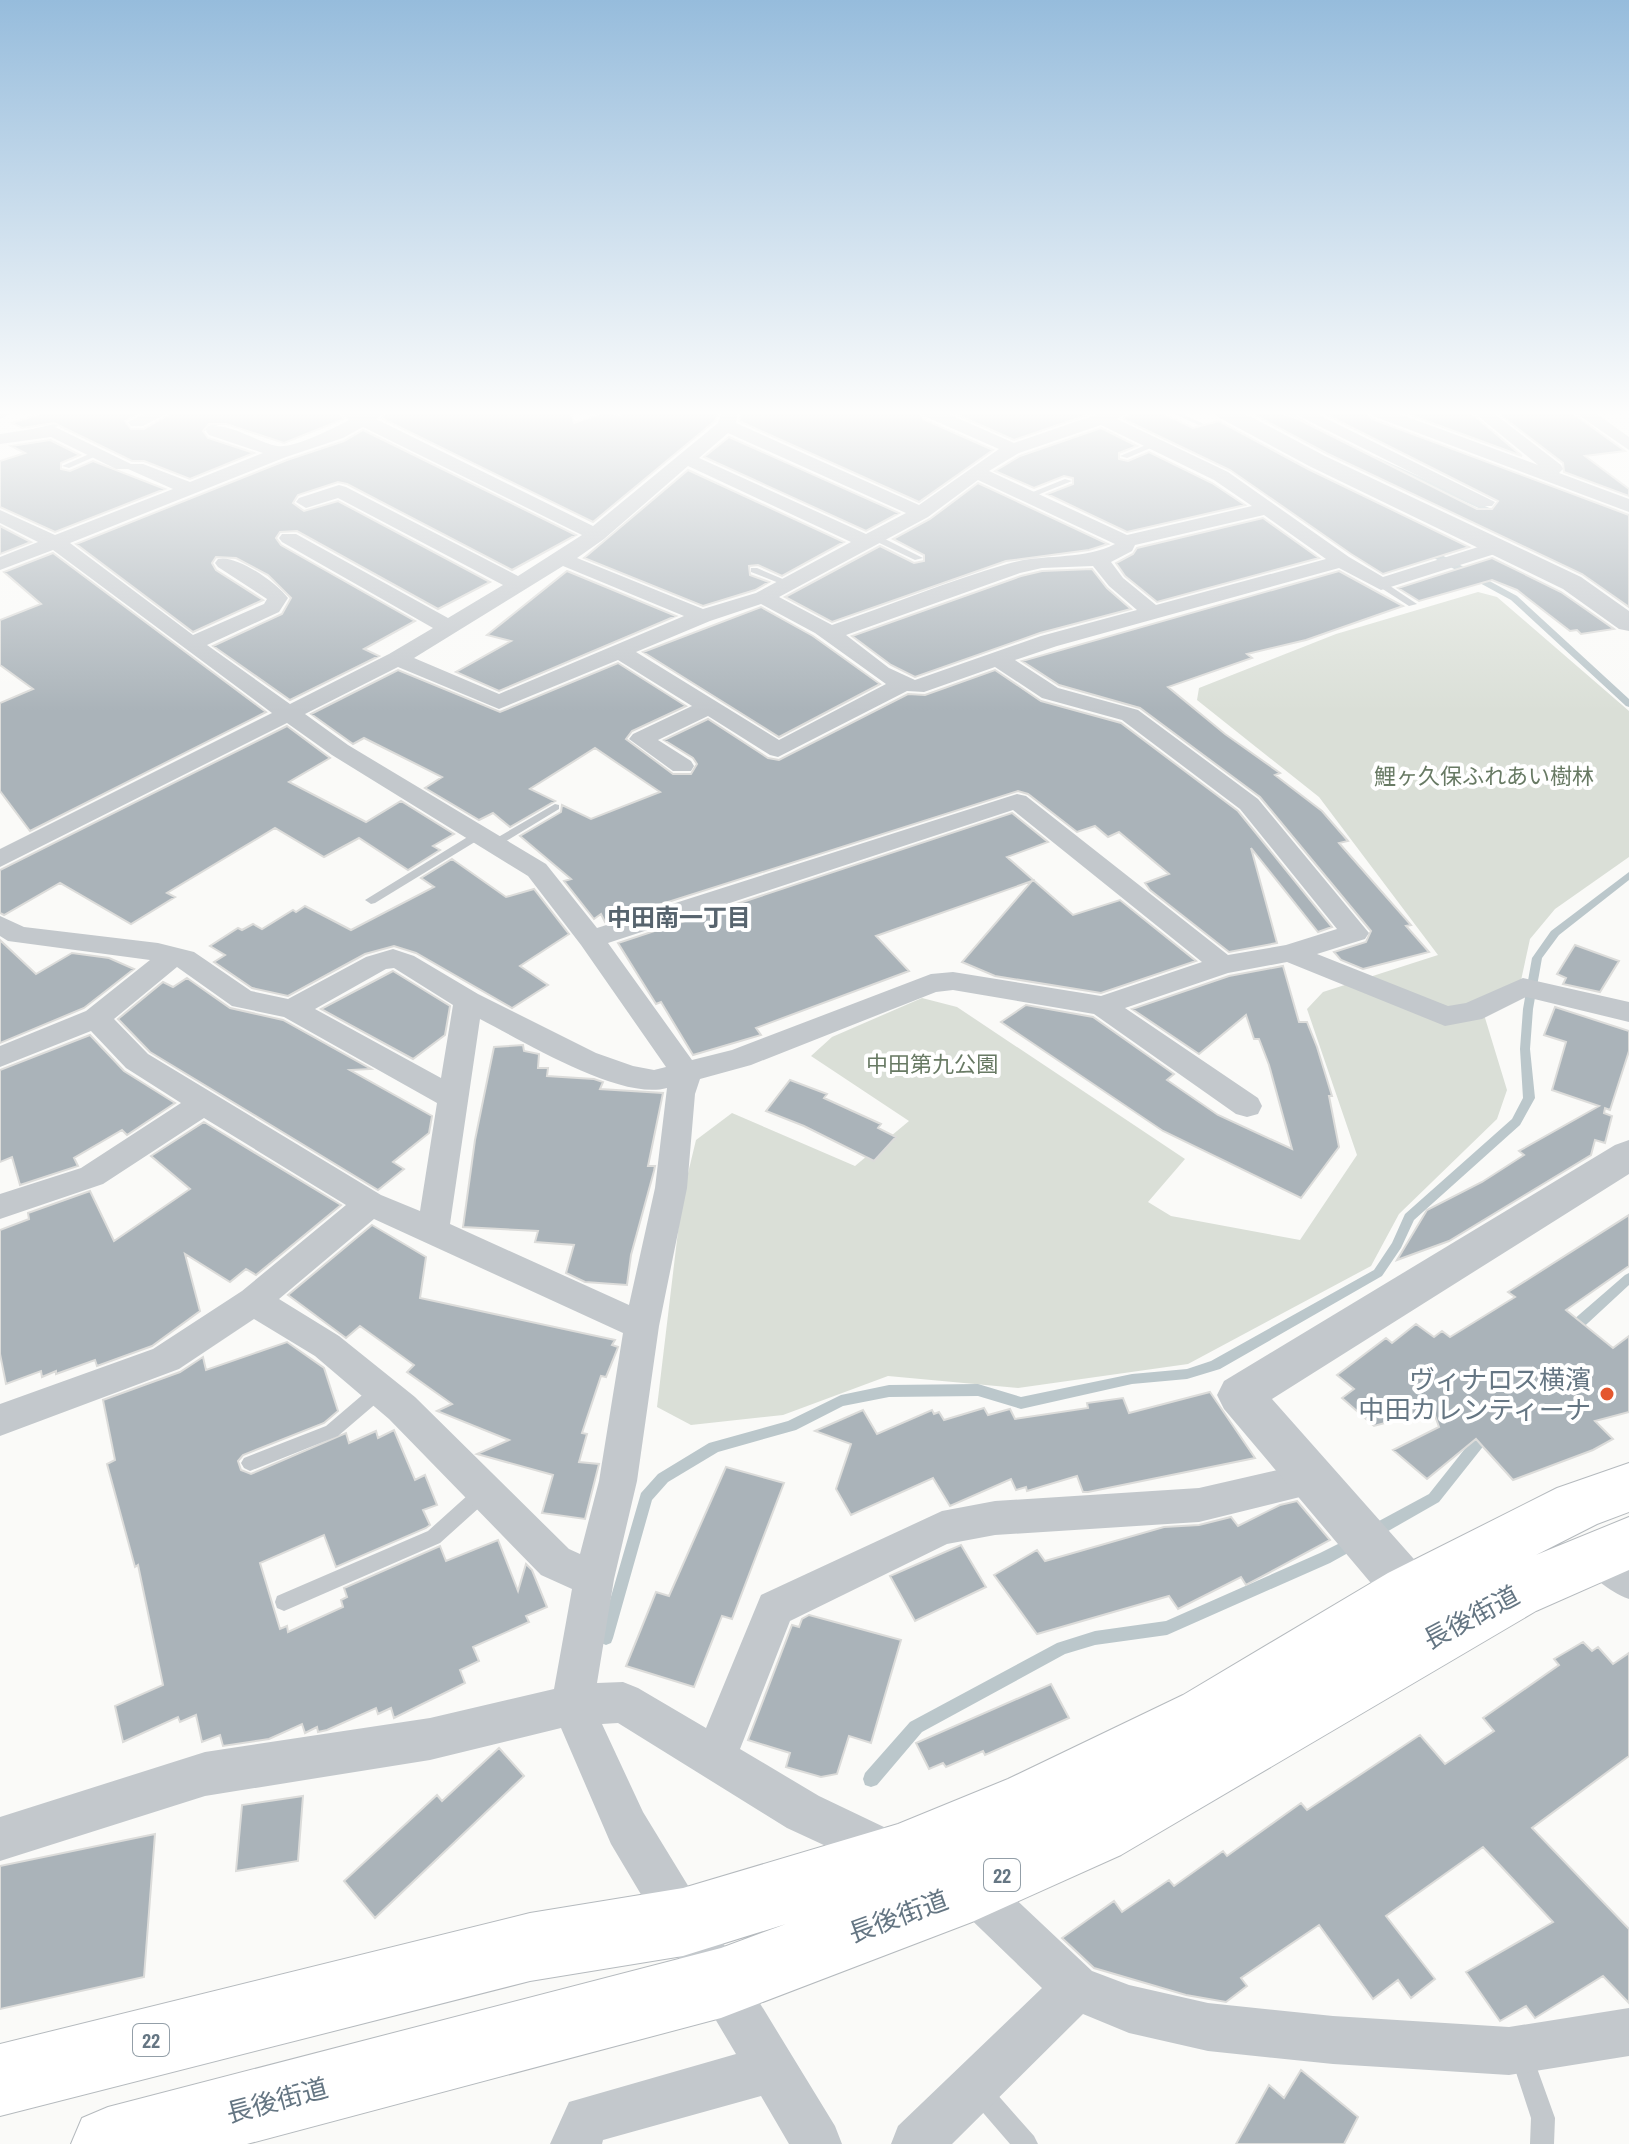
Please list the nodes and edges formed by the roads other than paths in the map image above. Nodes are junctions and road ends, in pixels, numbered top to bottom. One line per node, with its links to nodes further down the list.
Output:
1 (136, 512): 16 (street)
2 (379, 512): 27 (street)
3 (553, 512): 12 (street)
4 (624, 512): 12 (street)
5 (808, 512): 14 (street)
6 (1062, 512): 15 (street)
7 (1253, 512): 15 (street)
8 (1270, 512): 21 (street)
9 (1421, 512): 17 (street)
10 (921, 513): 14 (street)
11 (1, 517): 16 (street)
12 (597, 535): 19 (street)
13 (289, 538): 33 (street)
14 (869, 539): 18 (lane); 25 (street)
15 (1125, 541): 20 (street)
16 (58, 544): 23 (street); 35 (street)
17 (1494, 548): 26 (street); 32 (street)
18 (918, 558)
19 (562, 559): 27 (street); 31 (street)
20 (1099, 560): 30 (street); 34 (street)
21 (1342, 561): 26 (street); 30 (street)
22 (225, 563): 35 (street)
23 (0, 564)
24 (754, 570): 25 (lane)
25 (787, 583): 28 (street)
26 (1381, 584): 29 (lane)
27 (519, 585): 33 (street)
28 (763, 597): 31 (street); 34 (street)
29 (1412, 604)
30 (1150, 611): 38 (street)
31 (702, 616): 36 (street)
32 (1629, 623)
33 (450, 628): 37 (street)
34 (830, 633): 39 (street)
35 (191, 644): 41 (street)
36 (621, 652): 37 (street); 40 (street)
37 (397, 659): 41 (street)
38 (998, 659): 39 (street); 49 (street)
39 (902, 685): 40 (street)
40 (708, 707): 42 (street)
41 (289, 713): 44 (street); 45 (street)
42 (682, 766)
43 (555, 807): 44 (lane)
44 (486, 839): 46 (lane); 48 (street)
45 (0, 859)
46 (371, 900)
47 (0, 925): 50 (street)
48 (591, 939): 51 (street); 58 (street)
49 (1289, 953): 51 (street); 55 (street)
50 (170, 958): 54 (street); 56 (street)
51 (1223, 965): 53 (street)
52 (468, 1001): 54 (street); 58 (street); 59 (street)
53 (1102, 1006): 58 (street); 61 (street)
54 (292, 1009): 59 (street)
55 (1629, 1012)
56 (96, 1018): 57 (street); 60 (street)
57 (0, 1057)
58 (686, 1074): 67 (street)
59 (453, 1098): 65 (street)
60 (204, 1103): 63 (street); 64 (street)
61 (1247, 1106)
62 (1629, 1155): 73 (street)
63 (370, 1204): 65 (street); 66 (street)
64 (0, 1207)
65 (433, 1230): 67 (street)
66 (254, 1301): 68 (street); 69 (street)
67 (642, 1326): 75 (street)
68 (380, 1389): 70 (lane); 72 (street)
69 (0, 1420)
70 (250, 1463)
71 (1629, 1487): 76 (main road, 長後街道 / 22)
72 (485, 1492): 75 (street); 77 (lane)
73 (1326, 1496): 76 (street); 79 (street)
74 (1619, 1560): 76 (main road, 長後街道 / 22)
75 (594, 1579): 78 (street)
76 (1412, 1595): 81 (main road, 長後街道 / 22); 82 (main road, 長後街道 / 22)
77 (284, 1602)
78 (572, 1705): 79 (street); 80 (street); 83 (street)
79 (716, 1756): 81 (street)
80 (0, 1839)
81 (898, 1857): 83 (main road, 長後街道 / 22)
82 (972, 1889): 84 (main road, 長後街道 / 22); 85 (street)
83 (683, 1922): 84 (street); 89 (main road, 長後街道 / 22)
84 (721, 1983): 88 (street); 91 (main road, 長後街道 / 22)
85 (1076, 1988): 87 (street); 90 (street)
86 (1629, 2032): 87 (street)
87 (1519, 2050): 96 (lane)
88 (771, 2069): 92 (street); 93 (street)
89 (0, 2080)
90 (975, 2086): 94 (street); 95 (lane)
91 (108, 2144)
92 (575, 2144)
93 (817, 2144)
94 (916, 2144)
95 (1026, 2144)
96 (1542, 2144)

